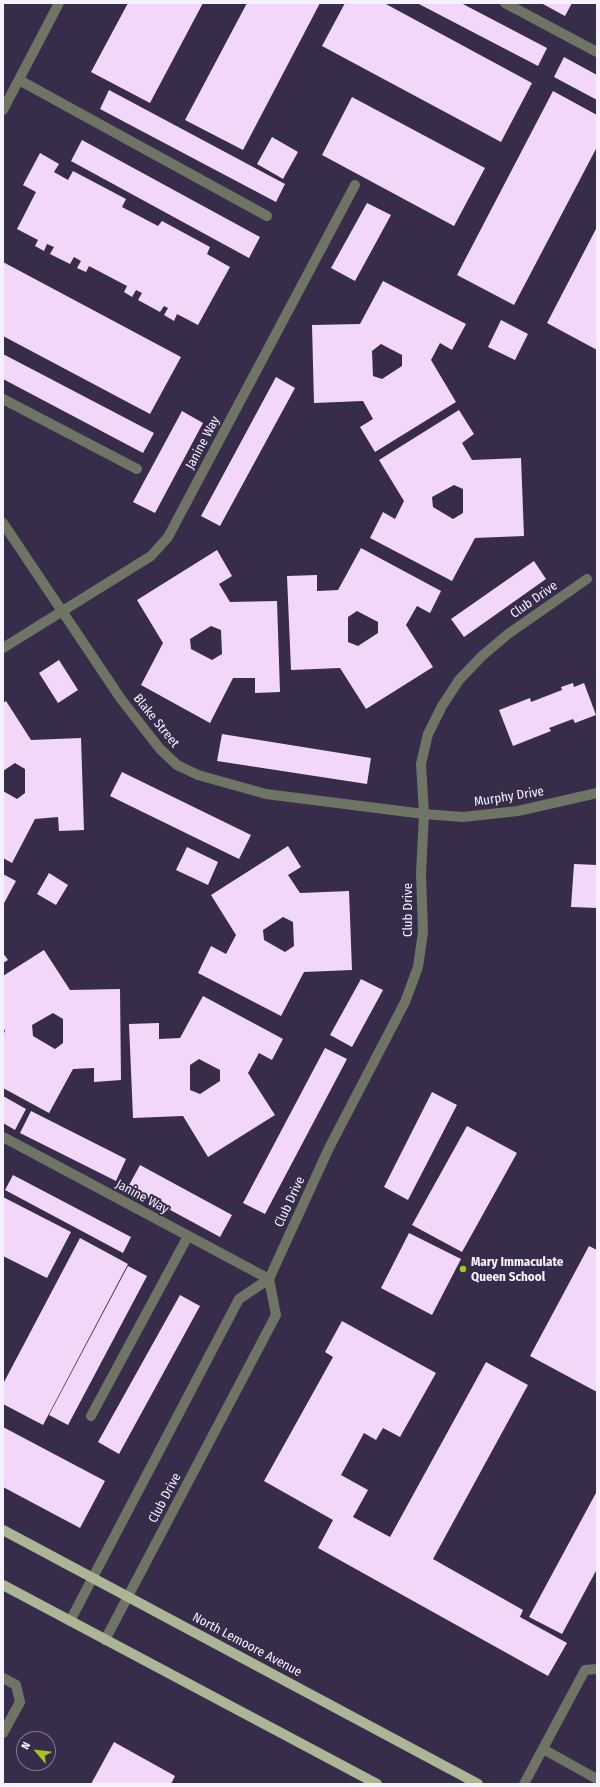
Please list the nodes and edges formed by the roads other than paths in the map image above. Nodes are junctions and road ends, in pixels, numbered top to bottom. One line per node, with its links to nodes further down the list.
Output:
1 (59, 3): 4 (street)
2 (505, 3): 3 (street)
3 (597, 52)
4 (19, 80): 5 (street); 7 (street)
5 (3, 110)
6 (355, 185): 12 (street, Janine Way)
7 (268, 216)
8 (3, 399): 9 (street)
9 (137, 469)
10 (3, 523): 12 (street, Blake Street)
11 (587, 579): 15 (street, Club Drive)
12 (63, 610): 13 (street, Janine Way); 15 (street, Blake Street)
13 (3, 648)
14 (597, 793): 15 (street, Murphy Drive)
15 (424, 814): 18 (street, Club Drive)
16 (3, 1137): 17 (street, Janine Way)
17 (188, 1236): 18 (street, Janine Way); 19 (street)
18 (269, 1279): 21 (street, Club Drive); 23 (street, Club Drive)
19 (91, 1416)
20 (3, 1530): 21 (main road, North Lemoore Avenue)
21 (93, 1579): 23 (main road, North Lemoore Avenue); 24 (street, Club Drive)
22 (3, 1585): 24 (main road)
23 (128, 1597): 25 (street, Club Drive); 32 (main road, North Lemoore Avenue)
24 (70, 1621): 25 (main road)
25 (105, 1640): 31 (main road)
26 (597, 1669): 29 (street)
27 (3, 1678): 28 (street)
28 (3, 1733)
29 (543, 1749): 30 (street); 33 (street)
30 (597, 1779)
31 (377, 1784)
32 (478, 1784)
33 (524, 1784)

